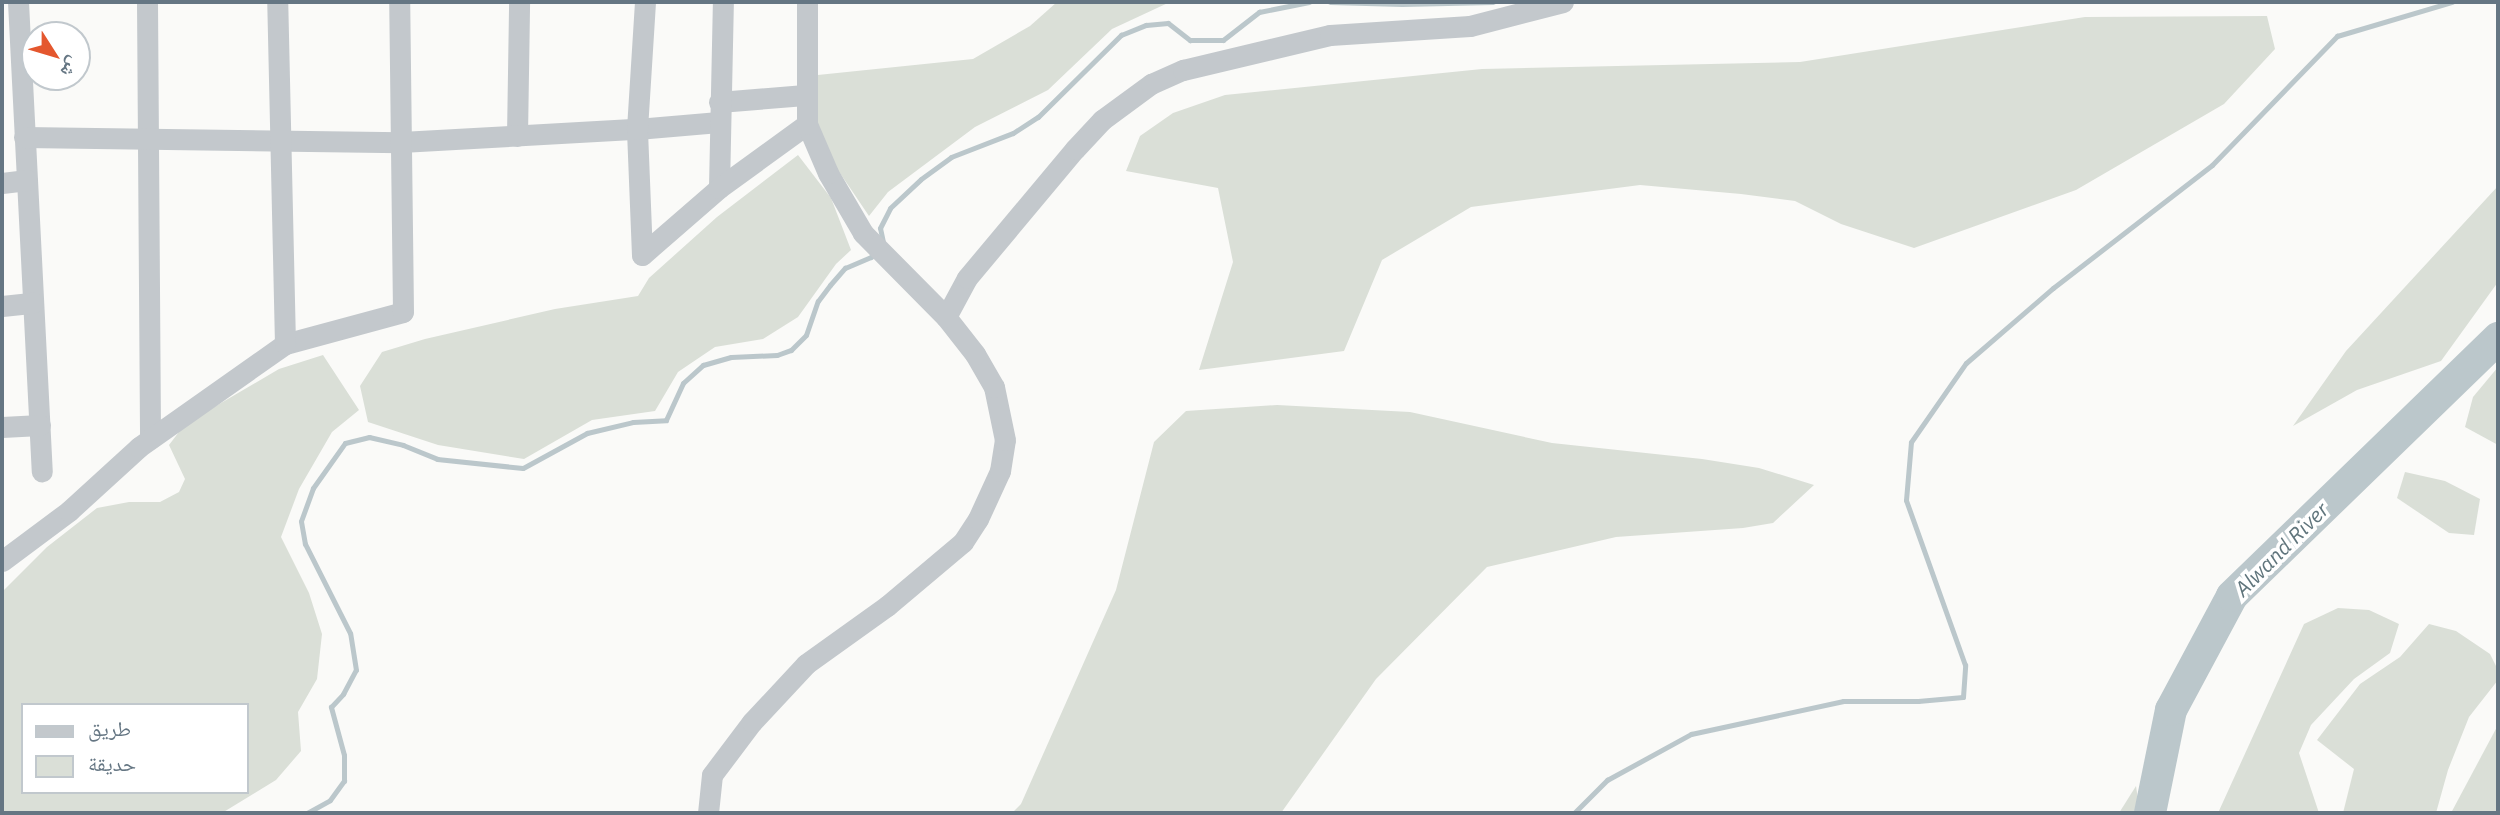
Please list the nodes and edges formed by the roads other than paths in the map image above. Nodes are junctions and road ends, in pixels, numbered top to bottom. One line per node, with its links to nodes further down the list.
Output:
1 (18, 2): 10 (street)
2 (147, 2): 17 (street)
3 (277, 2): 18 (street)
4 (399, 2): 19 (street)
5 (519, 2): 15 (street)
6 (645, 2): 14 (street)
7 (723, 2): 12 (street)
8 (807, 2): 11 (street)
9 (1563, 2): 25 (street)
10 (11, 53): 16 (street)
11 (805, 95): 12 (street); 13 (street)
12 (719, 112): 14 (street); 22 (street)
13 (807, 124): 22 (street); 25 (street)
14 (637, 129): 15 (street); 22 (street)
15 (517, 136): 19 (street)
16 (24, 137): 17 (street); 20 (street)
17 (148, 139): 18 (street); 29 (street)
18 (278, 139): 19 (street); 26 (street)
19 (401, 142): 26 (street)
20 (27, 180): 21 (street); 23 (street)
21 (2, 183)
22 (719, 188)
23 (33, 303): 24 (street); 27 (street)
24 (2, 306)
25 (946, 317): 32 (street)
26 (285, 344): 29 (street)
27 (40, 425): 28 (street); 30 (street)
28 (2, 427)
29 (150, 439): 31 (street)
30 (42, 471)
31 (2, 561)
32 (705, 810)

